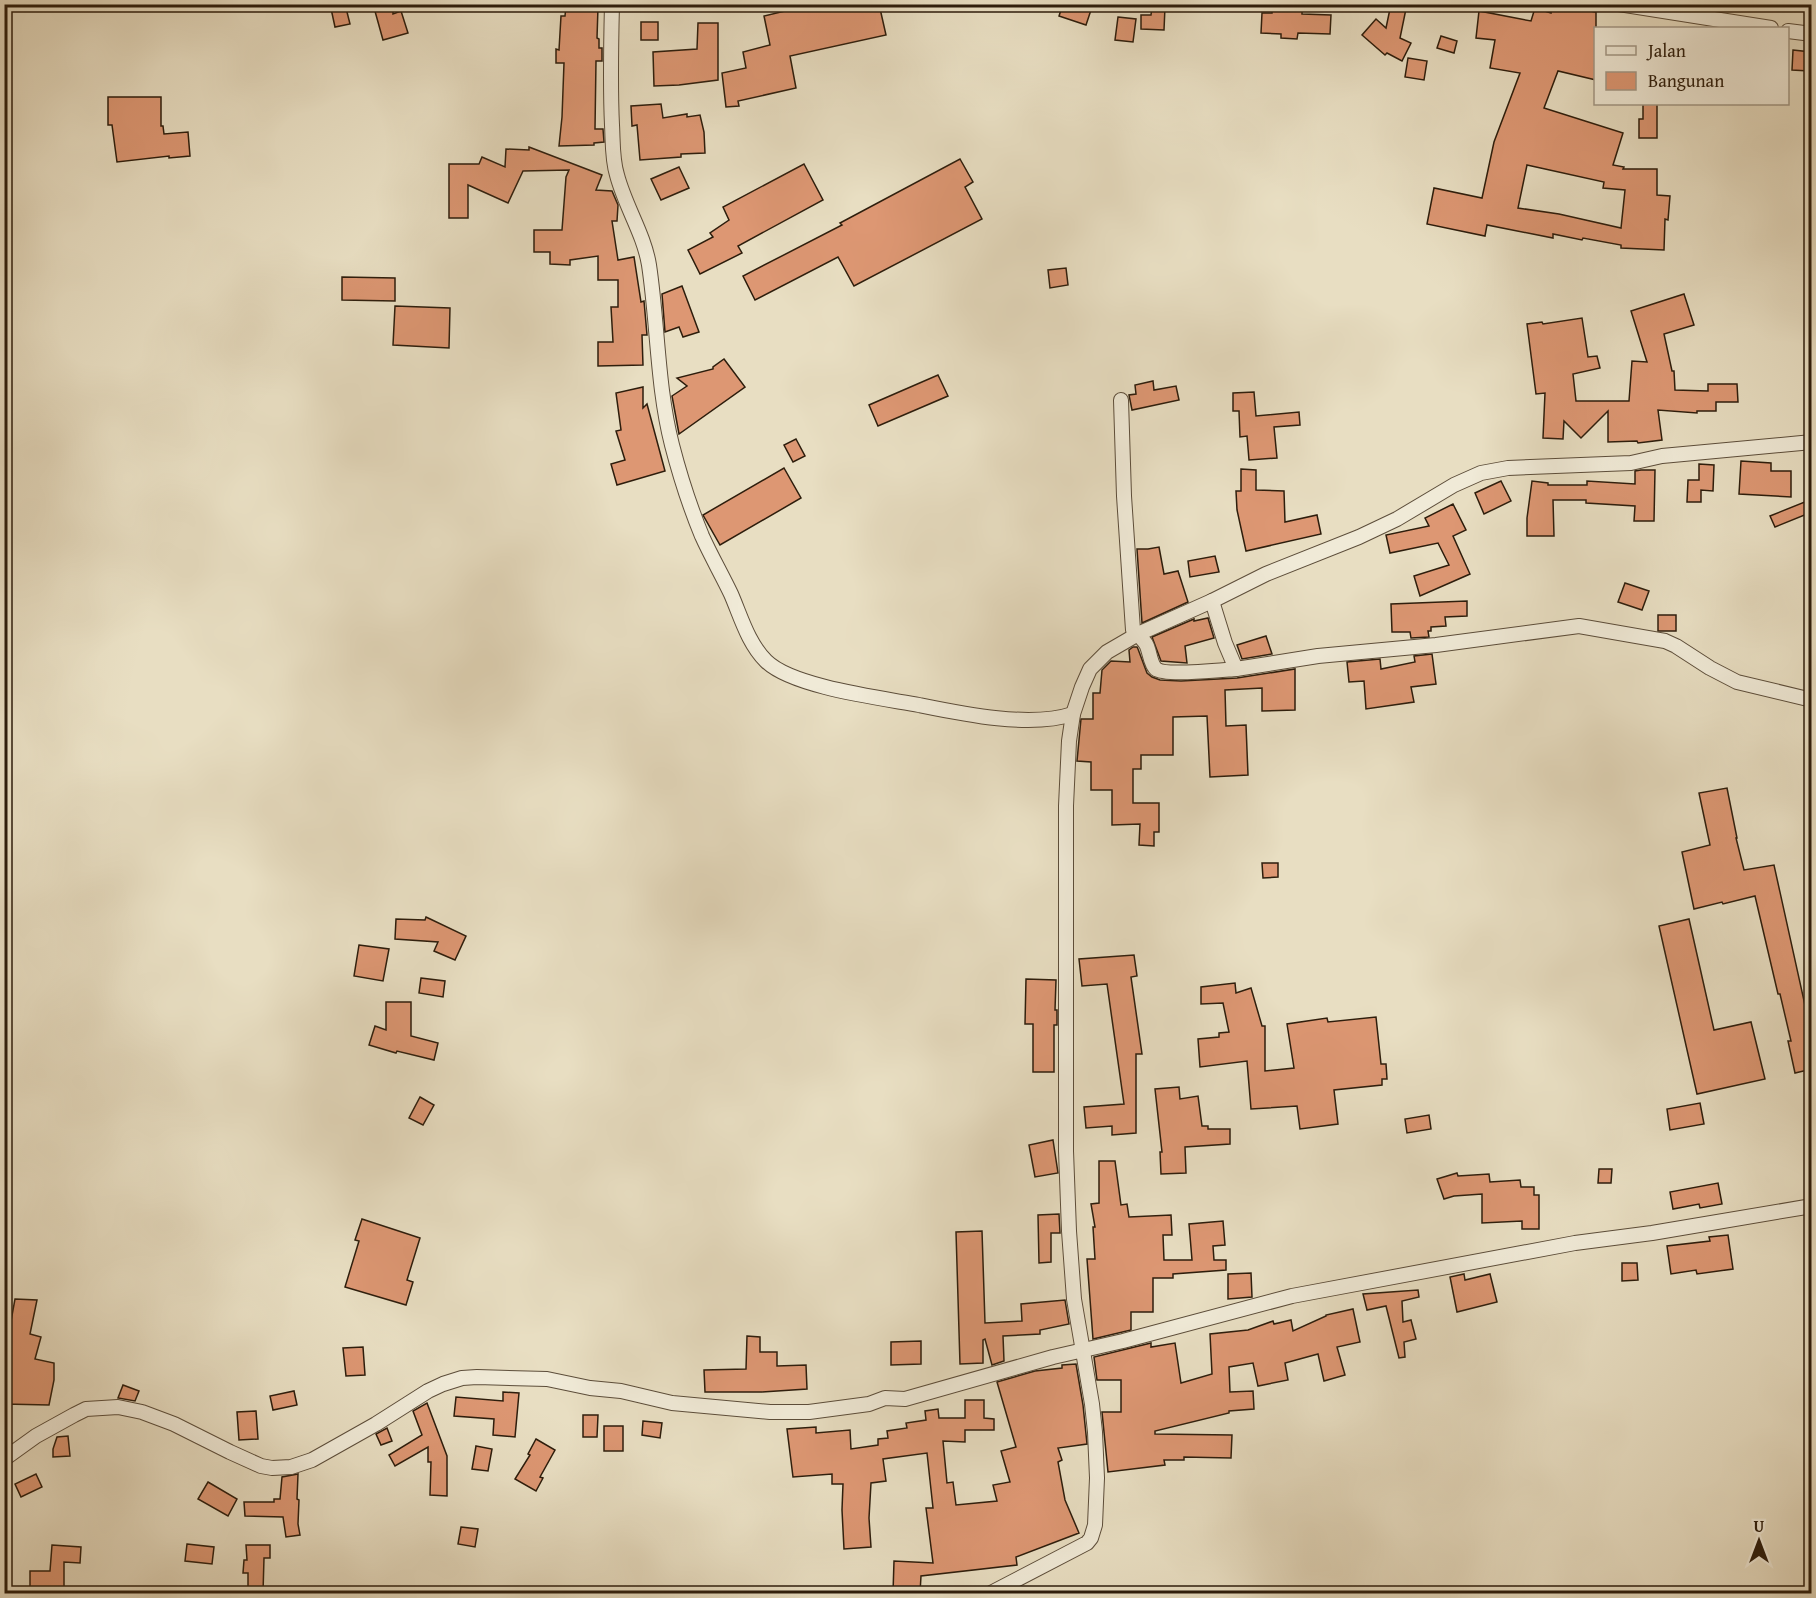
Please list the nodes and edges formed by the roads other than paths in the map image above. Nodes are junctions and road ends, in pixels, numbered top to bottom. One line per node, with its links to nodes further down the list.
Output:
1 (612, 4): 12 (street)
2 (1619, 4): 3 (street)
3 (1764, 27)
4 (1789, 31): 5 (street)
5 (1812, 34)
6 (1121, 400): 9 (street)
7 (1812, 442): 8 (street)
8 (1212, 601): 9 (street); 10 (street)
9 (1138, 634): 10 (street); 12 (street)
10 (1236, 669): 11 (street)
11 (1812, 700)
12 (1073, 714): 14 (street)
13 (1812, 1206): 14 (street)
14 (1083, 1349): 15 (street); 16 (street)
15 (4, 1459)
16 (989, 1593)

